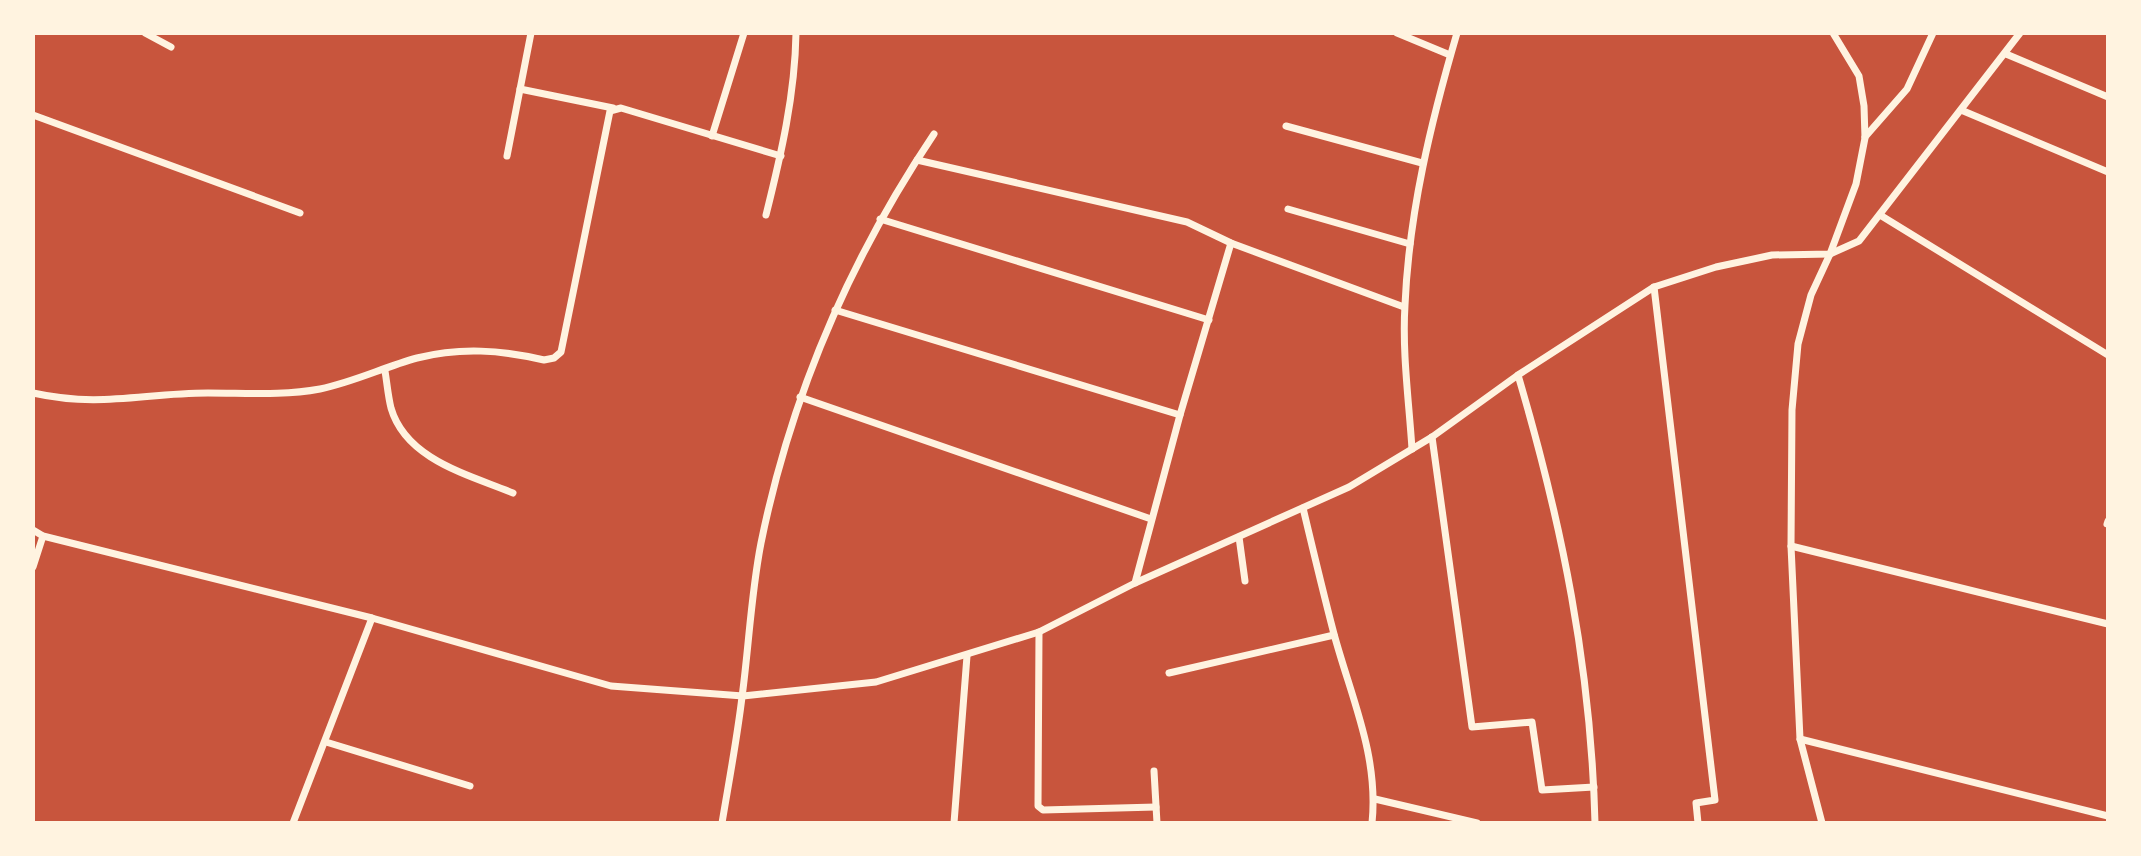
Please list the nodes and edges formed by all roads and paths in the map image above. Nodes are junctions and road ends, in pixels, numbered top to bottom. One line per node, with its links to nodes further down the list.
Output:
1 (145, 33): 10 (street)
2 (531, 33): 13 (street)
3 (744, 33): 20 (street)
4 (796, 33): 23 (street)
5 (1396, 33): 12 (street)
6 (1457, 33): 12 (street)
7 (1833, 33): 21 (street)
8 (1933, 33): 21 (street)
9 (2020, 33): 11 (street)
10 (171, 47)
11 (2006, 54): 14 (street); 16 (street)
12 (1451, 55): 25 (street)
13 (520, 89): 15 (street); 22 (street)
14 (2108, 97)
15 (613, 108): 20 (street); 40 (street)
16 (1961, 110): 26 (street); 30 (street)
17 (33, 115): 28 (street)
18 (1286, 126): 25 (street)
19 (934, 134): 24 (street)
20 (712, 136): 23 (street)
21 (1865, 138): 34 (street)
22 (507, 156)
23 (781, 156): 29 (street)
24 (917, 160): 31 (street); 32 (street)
25 (1422, 163): 33 (street)
26 (2108, 172)
27 (1287, 209): 33 (street)
28 (300, 213)
29 (766, 215)
30 (1880, 215): 34 (street); 39 (street)
31 (880, 219): 37 (street); 38 (street)
32 (1231, 243): 36 (street); 38 (street)
33 (1410, 244): 36 (street)
34 (1830, 254): 35 (street); 53 (street)
35 (1654, 286): 41 (street); 79 (street)
36 (1404, 307): 46 (street)
37 (835, 310): 43 (street); 44 (street)
38 (1209, 320): 44 (street)
39 (2108, 355)
40 (385, 370): 42 (street); 47 (street)
41 (1518, 375): 45 (street); 68 (street)
42 (33, 393)
43 (800, 397): 49 (street); 63 (street)
44 (1180, 415): 49 (street)
45 (1432, 438): 46 (street); 68 (street)
46 (1412, 449): 48 (street)
47 (513, 493)
48 (1303, 508): 52 (street); 60 (street)
49 (1151, 519): 56 (street)
50 (33, 530): 51 (street)
51 (43, 536): 54 (street); 57 (street)
52 (1239, 537): 55 (street); 56 (street)
53 (1791, 546): 58 (street); 64 (street)
54 (33, 567)
55 (1245, 581)
56 (1135, 583): 59 (street)
57 (372, 618): 63 (street); 65 (street)
58 (2108, 624)
59 (1039, 632): 61 (street); 70 (street)
60 (1334, 635): 62 (street); 69 (street)
61 (967, 656): 63 (street); 74 (street)
62 (1169, 673)
63 (743, 696): 73 (street)
64 (1800, 739): 71 (street); 80 (street)
65 (326, 742): 67 (street); 72 (street)
66 (1154, 771): 70 (street)
67 (470, 786)
68 (1594, 788): 78 (street)
69 (1375, 799): 76 (street); 77 (street)
70 (1156, 807): 75 (street)
71 (2108, 816)
72 (293, 823)
73 (722, 823)
74 (954, 823)
75 (1157, 823)
76 (1373, 823)
77 (1477, 823)
78 (1595, 823)
79 (1698, 823)
80 (1822, 823)

